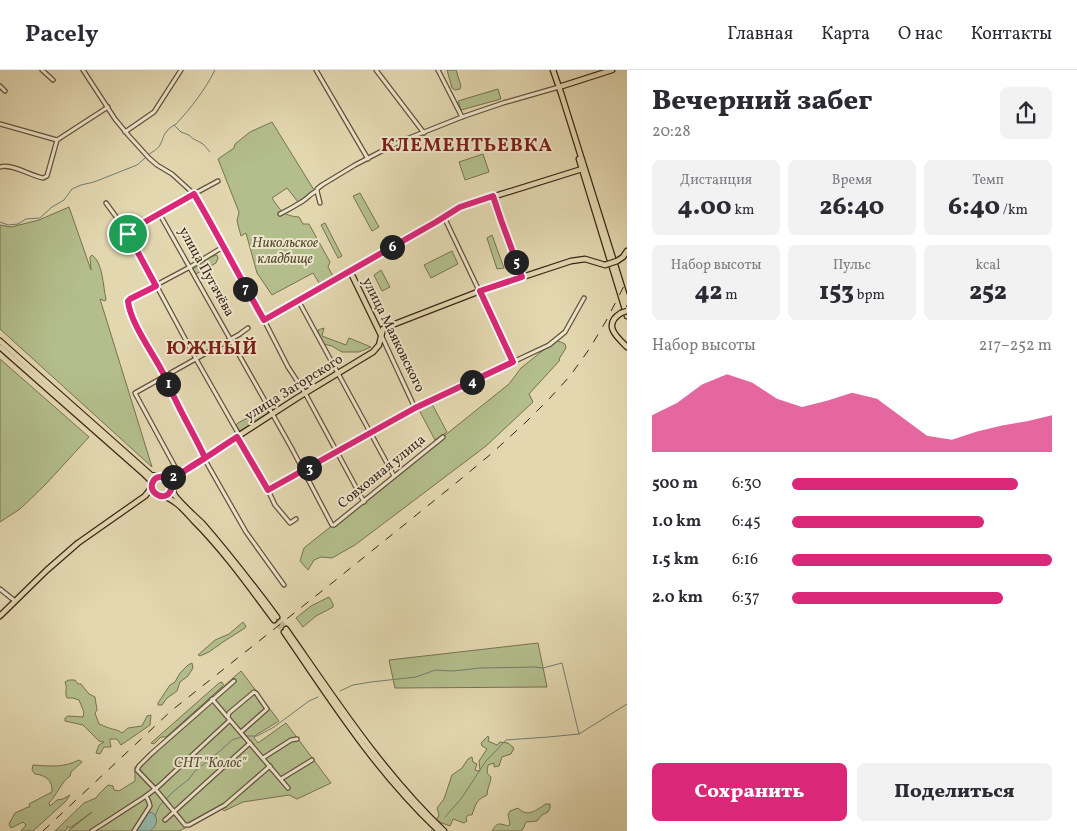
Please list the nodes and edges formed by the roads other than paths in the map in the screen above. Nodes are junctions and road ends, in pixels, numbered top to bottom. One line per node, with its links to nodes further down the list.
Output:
1 (42, 70): 9 (street)
2 (83, 70): 13 (street)
3 (181, 70): 16 (street)
4 (316, 70): 19 (street)
5 (376, 70): 17 (street)
6 (438, 70): 14 (street)
7 (553, 70): 11 (main road)
8 (612, 70): 11 (main road)
9 (53, 80)
10 (0, 86): 12 (street)
11 (559, 88): 14 (street); 21 (main road); 41 (main road)
12 (5, 91)
13 (108, 107): 16 (street); 18 (street)
14 (462, 117): 17 (street)
15 (0, 124): 18 (street)
16 (125, 132): 24 (street)
17 (424, 133): 19 (street)
18 (57, 140): 20 (street)
19 (368, 159): 23 (street)
20 (0, 167)
21 (582, 169): 25 (main road); 43 (main road)
22 (218, 181): 24 (street)
23 (316, 192): 27 (street); 29 (street)
24 (194, 194): 28 (street); 32 (street)
25 (493, 196): 30 (main road); 36 (street)
26 (106, 203): 31 (street)
27 (320, 203)
28 (160, 213): 31 (street); 34 (street, улица Пугачёва)
29 (280, 214)
30 (444, 217): 35 (main road); 38 (street)
31 (127, 232): 37 (street)
32 (224, 247): 34 (street); 44 (street)
33 (627, 251): 36 (main road, улица Загорского, bridge)
34 (190, 267): 37 (street); 47 (street, улица Пугачёва)
35 (350, 271): 40 (street); 46 (main road, улица Маяковского)
36 (520, 277): 38 (main road, улица Загорского)
37 (156, 286): 51 (street); 54 (street)
38 (480, 291): 46 (main road, улица Загорского); 52 (street)
39 (584, 298): 52 (street)
40 (298, 300): 44 (street); 53 (street)
41 (627, 303)
42 (624, 312): 50 (main road)
43 (627, 316)
44 (264, 320): 55 (street)
45 (248, 328): 47 (street)
46 (381, 337): 53 (main road, улица Загорского); 56 (street, улица Маяковского)
47 (230, 340): 51 (street); 57 (street, улица Пугачёва)
48 (0, 341): 67 (main road)
49 (0, 347): 69 (main road)
50 (627, 347)
51 (196, 359): 54 (street); 59 (street)
52 (513, 362): 56 (street)
53 (338, 374): 55 (main road, улица Загорского); 58 (street)
54 (165, 376): 62 (street); 65 (street)
55 (305, 393): 57 (main road, улица Загорского); 61 (street)
56 (415, 408): 58 (street)
57 (271, 414): 59 (main road, улица Загорского); 64 (street, улица Пугачёва)
58 (370, 433): 61 (street); 66 (street)
59 (237, 437): 62 (main road, улица Загорского); 71 (street)
60 (443, 437): 66 (street, Совхозная улица)
61 (336, 452): 64 (street); 74 (street)
62 (205, 458): 63 (main road, улица Загорского); 78 (street)
63 (187, 470): 65 (main road); 70 (main road)
64 (303, 471): 71 (street); 77 (street, улица Пугачёва)
65 (179, 474): 68 (main road)
66 (394, 476): 74 (street, Совхозная улица)
67 (160, 477): 68 (main road); 69 (main road)
68 (166, 477): 70 (main road)
69 (152, 486): 72 (main road); 75 (main road)
70 (172, 487): 73 (main road); 73 (main road)
71 (268, 490): 76 (street)
72 (156, 494): 73 (main road); 75 (main road)
73 (162, 496)
74 (364, 502): 77 (street, Совхозная улица)
75 (130, 506): 80 (main road)
76 (296, 519)
77 (334, 524)
78 (284, 585)
79 (0, 589): 80 (street)
80 (15, 601): 81 (main road)
81 (0, 616)
82 (234, 681): 83 (street)
83 (212, 699): 84 (street); 93 (street)
84 (228, 719): 85 (street); 85 (street); 93 (street)
85 (241, 732): 87 (street)
86 (297, 738): 88 (street)
87 (250, 743): 88 (street); 95 (street)
88 (263, 758): 90 (street)
89 (312, 760): 91 (street)
90 (270, 766): 91 (street); 95 (street)
91 (280, 779): 92 (street)
92 (288, 788)
93 (154, 789): 94 (street); 95 (street)
94 (146, 796): 97 (street); 98 (street)
95 (174, 812): 96 (street)
96 (165, 820)
97 (92, 831)
98 (134, 831)
99 (439, 831): 100 (main road)
100 (444, 831)

